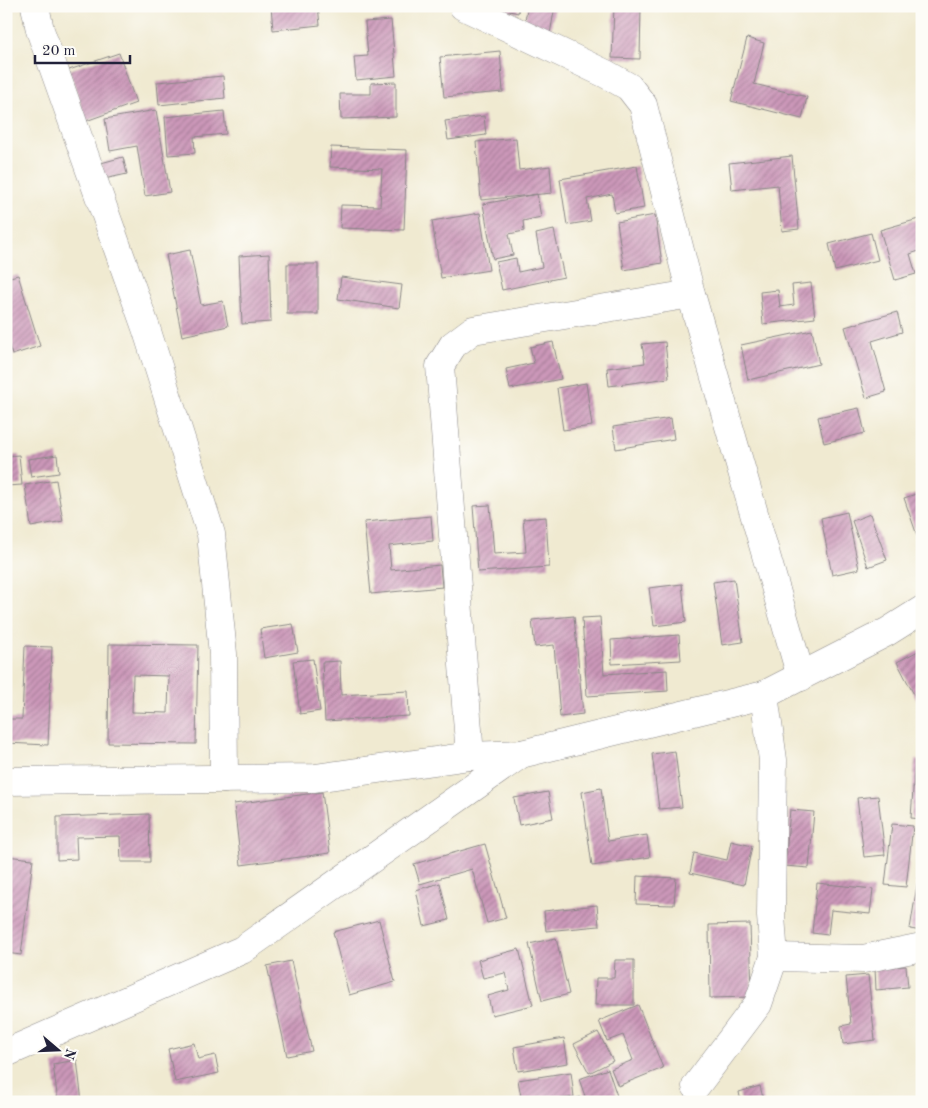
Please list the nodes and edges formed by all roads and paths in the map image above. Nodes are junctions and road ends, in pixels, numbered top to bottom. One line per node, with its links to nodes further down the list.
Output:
1 (35, 6): 9 (street)
2 (463, 6): 3 (street)
3 (691, 294): 5 (street); 8 (street)
4 (922, 610): 5 (street)
5 (801, 676): 6 (street)
6 (764, 695): 7 (street); 12 (street)
7 (521, 754): 8 (street); 13 (street)
8 (470, 756): 9 (street)
9 (224, 779): 10 (street)
10 (6, 781)
11 (922, 946): 12 (street)
12 (774, 957): 14 (street)
13 (6, 1053)
14 (696, 1086)

